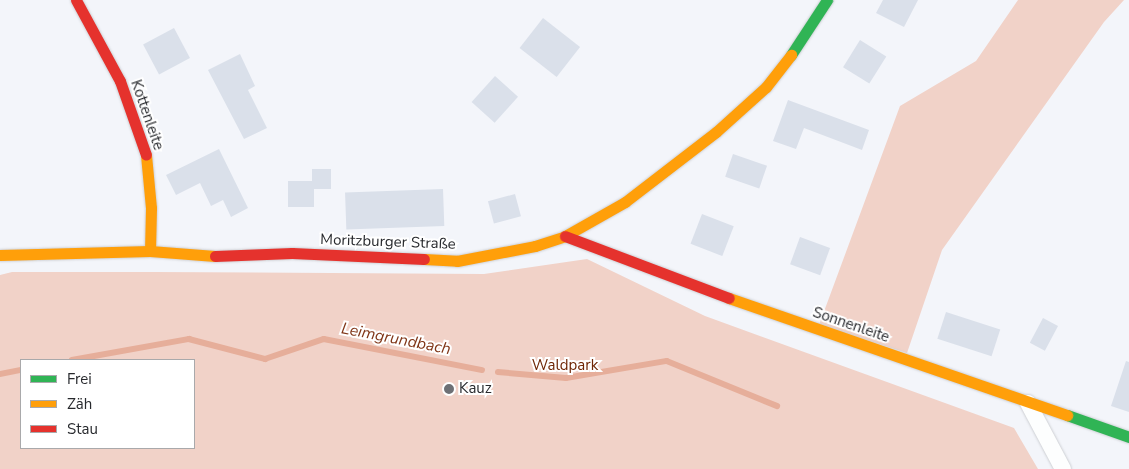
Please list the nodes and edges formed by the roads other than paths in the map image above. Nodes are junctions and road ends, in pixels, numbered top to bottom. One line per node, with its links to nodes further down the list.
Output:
1 (76, 0): 4 (street, Kottenleite)
2 (827, 0): 3 (street, Moritzburger Straße)
3 (565, 236): 4 (street, Moritzburger Straße); 6 (street, Sonnenleite)
4 (150, 251): 5 (street, Moritzburger Straße)
5 (0, 255)
6 (1028, 403): 7 (street, Sonnenleite); 8 (street)
7 (1129, 437)
8 (1063, 469)

